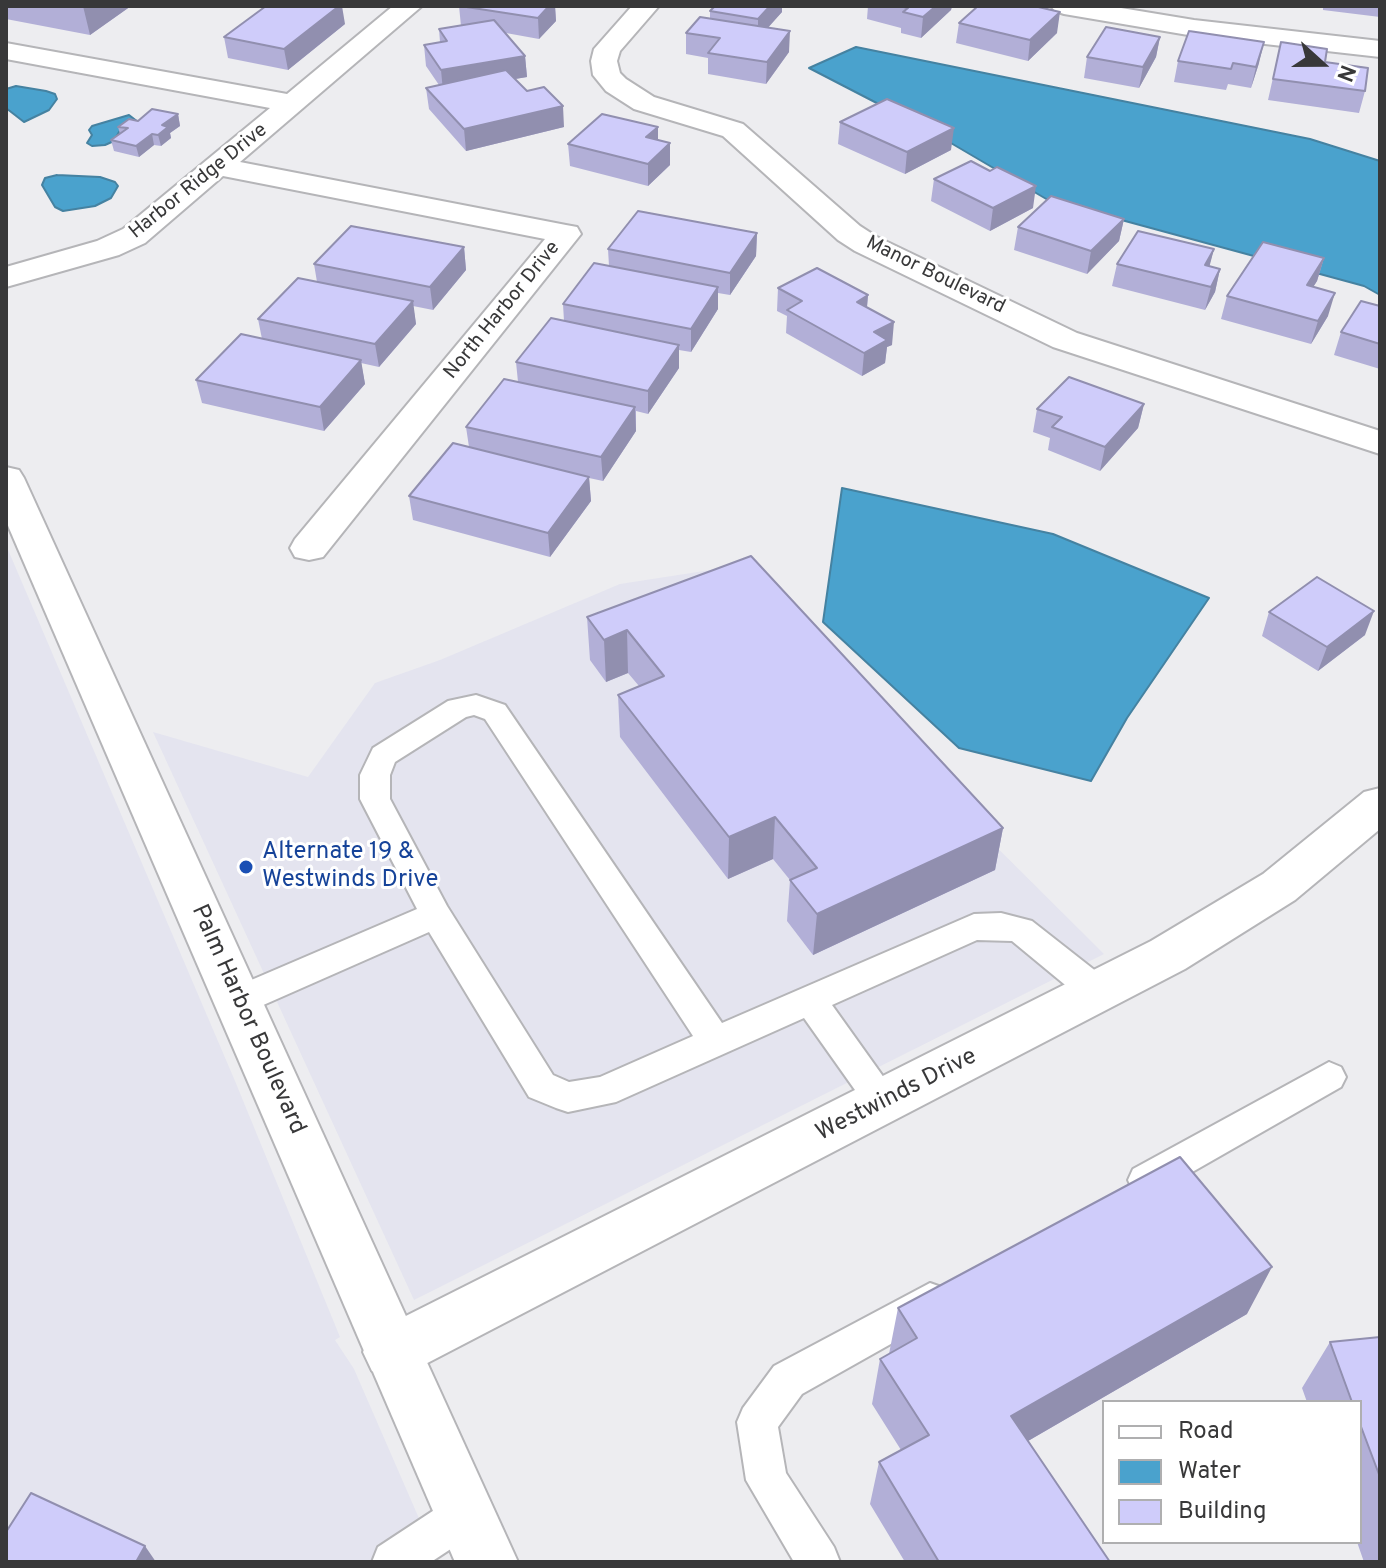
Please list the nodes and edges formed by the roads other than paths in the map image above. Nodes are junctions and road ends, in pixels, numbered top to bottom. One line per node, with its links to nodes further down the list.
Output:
1 (409, 6): 6 (street, Harbor Ridge Drive)
2 (646, 6): 9 (street, Manor Boulevard)
3 (1064, 6): 4 (street)
4 (1380, 49)
5 (6, 51): 6 (street, Harbor Ridge Drive)
6 (294, 104): 7 (street, Harbor Ridge Drive)
7 (221, 167): 8 (street, Harbor Ridge Drive); 11 (street, North Harbor Drive)
8 (6, 277)
9 (1380, 443)
10 (6, 478): 15 (street, Palm Harbor Boulevard)
11 (309, 548)
12 (1380, 804): 14 (street, Westwinds Drive)
13 (436, 915): 15 (lane); 17 (lane); 17 (lane)
14 (1099, 993): 16 (lane); 19 (street, Westwinds Drive)
15 (240, 1000): 22 (street, Palm Harbor Boulevard)
16 (810, 1000): 17 (lane); 19 (lane)
17 (715, 1041)
18 (1329, 1077): 20 (lane)
19 (884, 1103): 22 (street, Westwinds Drive)
20 (1121, 1194)
21 (955, 1287): 25 (lane)
22 (392, 1352): 23 (street, Palm Harbor Boulevard)
23 (476, 1538): 24 (lane)
24 (393, 1562)
25 (819, 1562)

